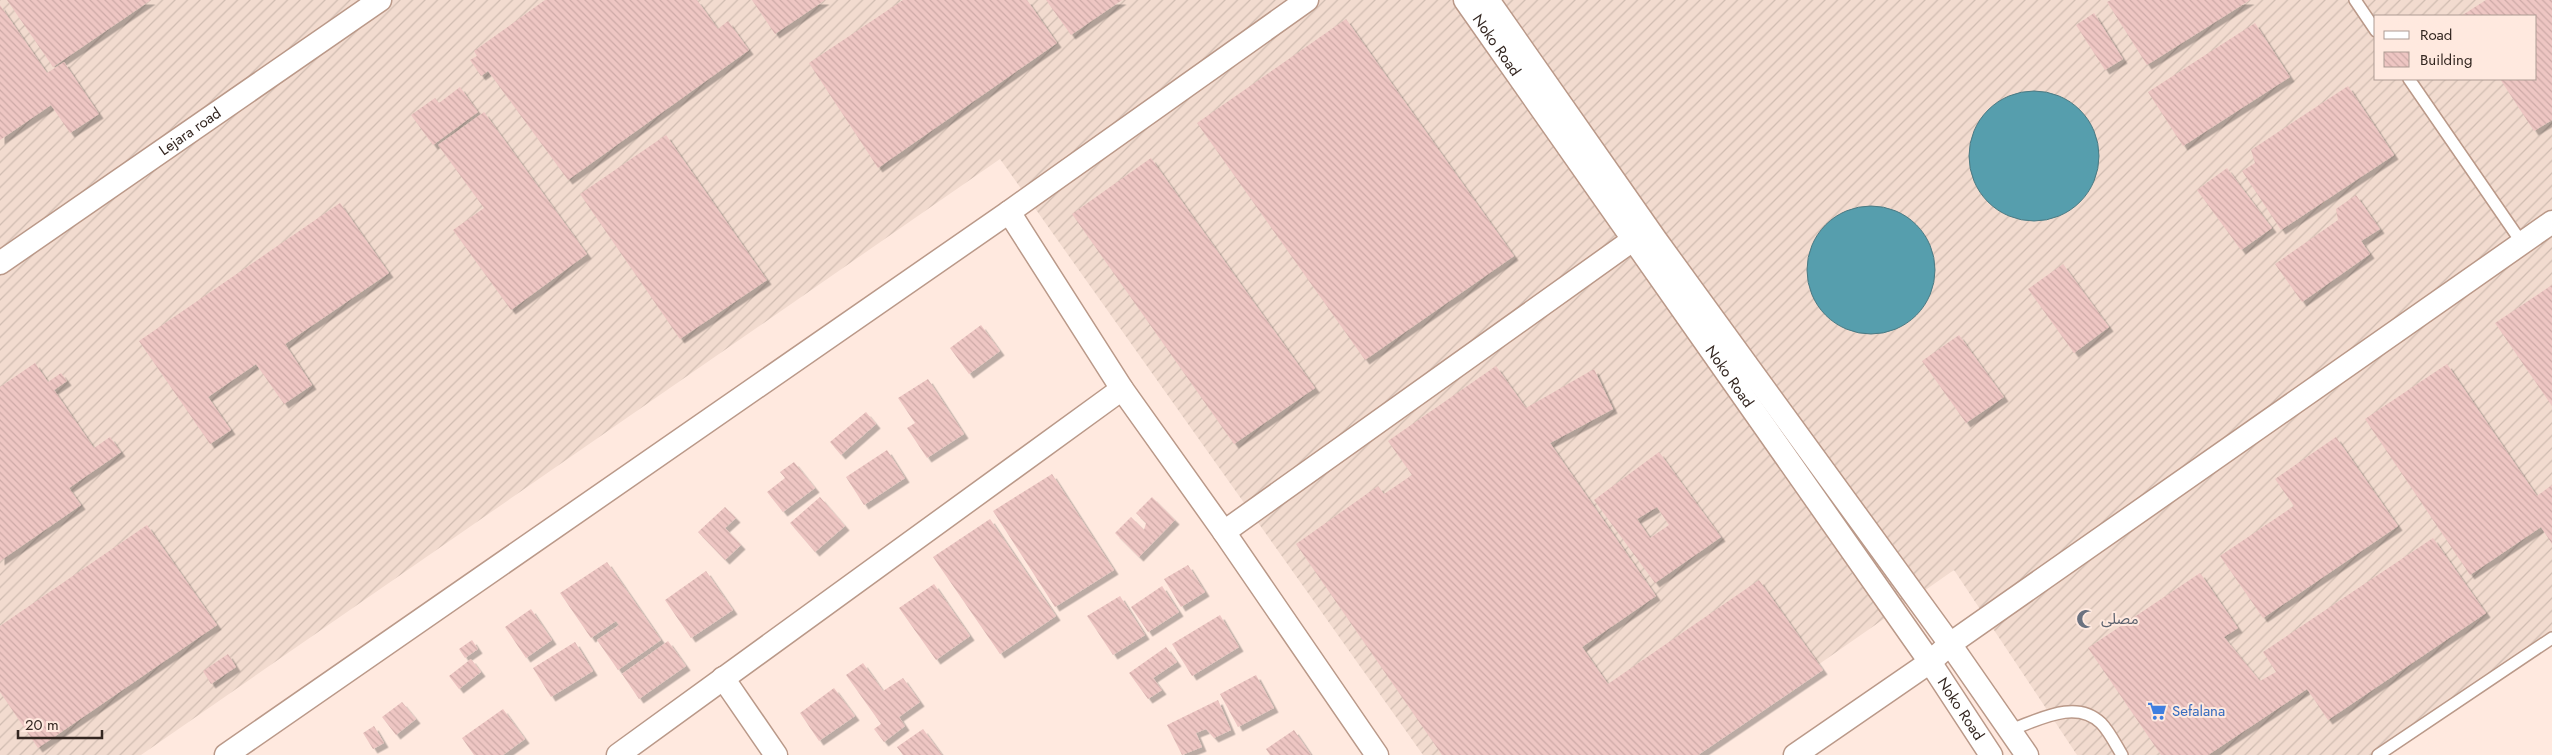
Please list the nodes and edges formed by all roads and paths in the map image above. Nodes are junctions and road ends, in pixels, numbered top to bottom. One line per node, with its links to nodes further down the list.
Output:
1 (380, 0): 12 (street, Lejara road)
2 (1307, 0): 8 (street)
3 (1465, 0): 10 (street, Noko Road)
4 (1488, 0): 16 (street)
5 (2355, 0): 6 (lane)
6 (2374, 28)
7 (2410, 80): 11 (lane)
8 (1010, 212): 13 (street); 21 (street)
9 (2552, 222): 11 (street)
10 (1634, 239): 14 (street); 17 (street, Noko Road)
11 (2522, 243): 16 (street)
12 (0, 263)
13 (1122, 389): 14 (street); 18 (street)
14 (1224, 532): 24 (street)
15 (2552, 638): 28 (lane)
16 (1950, 644): 17 (street); 19 (street)
17 (1930, 662): 20 (street); 25 (street, Noko Road)
18 (723, 678): 22 (street); 23 (street)
19 (2010, 730): 26 (street); 27 (lane)
20 (1799, 754)
21 (226, 755)
22 (618, 755)
23 (776, 755)
24 (1377, 755)
25 (1991, 755)
26 (2027, 755)
27 (2122, 755)
28 (2378, 755)

